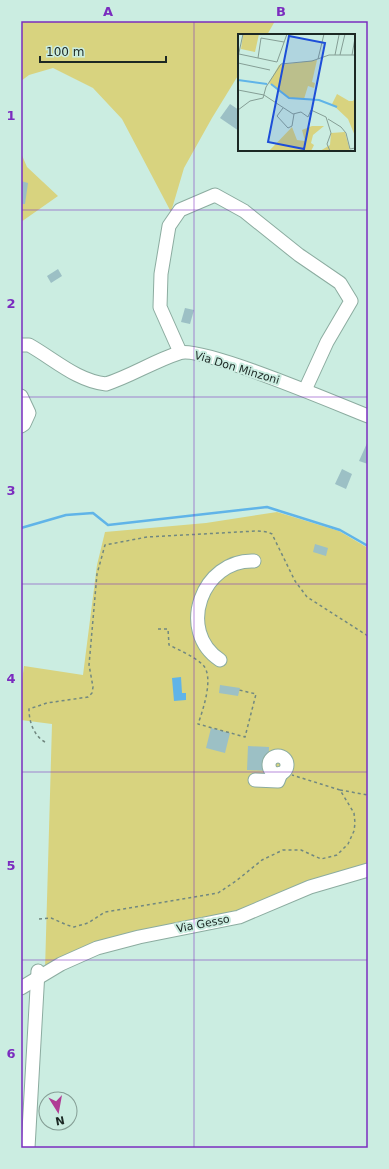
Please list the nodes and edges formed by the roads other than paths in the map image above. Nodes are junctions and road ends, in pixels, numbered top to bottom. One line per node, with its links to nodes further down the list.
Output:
1 (21, 345): 2 (street, Via Don Minzoni)
2 (180, 352): 3 (street, Via Don Minzoni); 3 (street)
3 (305, 390): 5 (street, Via Don Minzoni)
4 (21, 396): 6 (street)
5 (368, 416)
6 (21, 426)
7 (254, 561): 8 (street)
8 (220, 660)
9 (282, 772): 10 (street)
10 (255, 780)
11 (368, 870): 12 (street, Via Gesso)
12 (38, 972): 13 (street, Via Gesso); 14 (street)
13 (21, 988)
14 (28, 1148)

